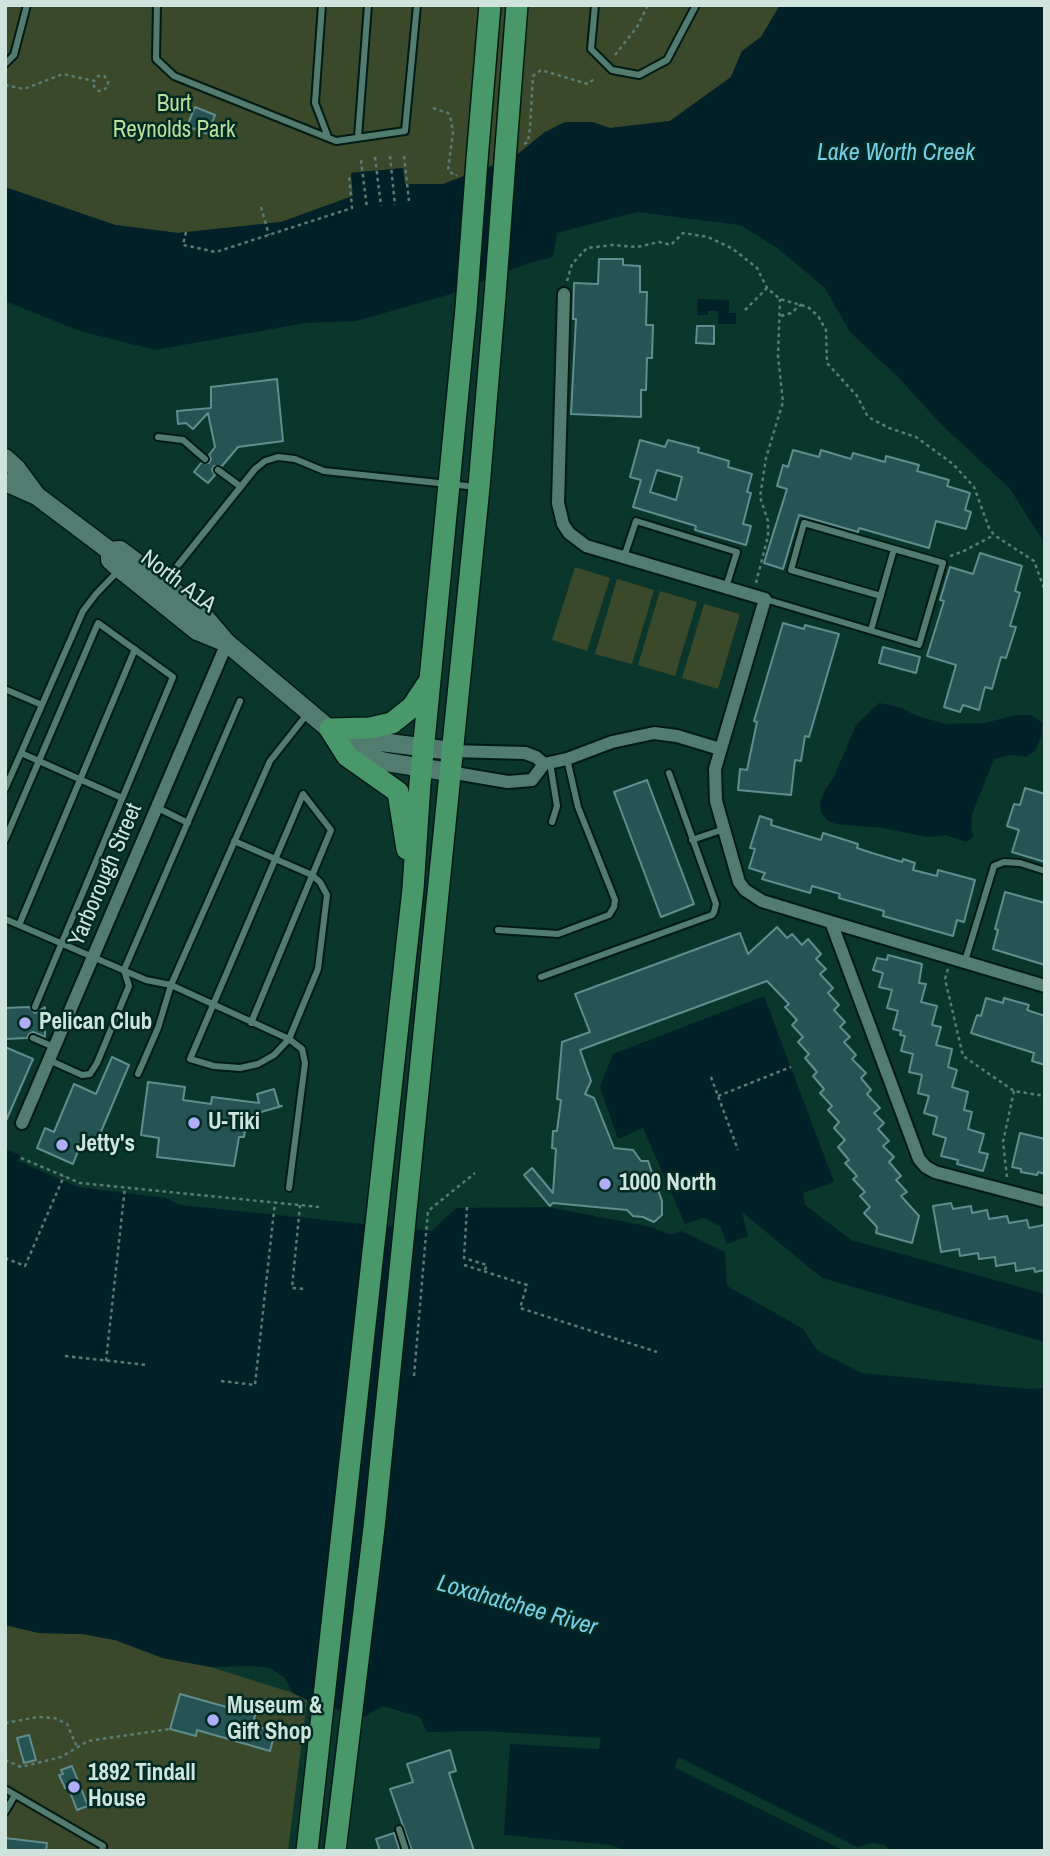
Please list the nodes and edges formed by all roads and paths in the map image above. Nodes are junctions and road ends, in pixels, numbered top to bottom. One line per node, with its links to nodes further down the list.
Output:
1 (27, 5): 12 (lane)
2 (157, 5): 16 (lane)
3 (322, 5): 16 (lane)
4 (368, 5): 15 (lane)
5 (417, 5): 15 (lane)
6 (490, 5): 40 (main road, bridge)
7 (517, 5): 42 (main road, bridge)
8 (595, 5): 10 (lane)
9 (648, 5): 11 (path)
10 (696, 5)
11 (615, 55)
12 (5, 64)
13 (94, 81): 13 (path); 14 (path)
14 (5, 85)
15 (358, 137): 16 (lane)
16 (328, 138)
17 (390, 156): 23 (path)
18 (404, 156): 22 (path)
19 (375, 157): 24 (path)
20 (361, 160): 26 (path)
21 (349, 175): 28 (path)
22 (409, 201)
23 (395, 205)
24 (381, 206)
25 (261, 207): 28 (path)
26 (367, 208)
27 (186, 232): 28 (path)
28 (268, 235)
29 (767, 288): 30 (path); 31 (path); 33 (path)
30 (564, 294): 47 (street)
31 (780, 299): 32 (path); 34 (path)
32 (802, 304): 34 (path); 44 (path)
33 (745, 310)
34 (780, 316): 54 (path)
35 (158, 437): 37 (lane)
36 (5, 458): 43 (street, North A1A)
37 (205, 459)
38 (219, 470): 41 (lane)
39 (5, 482): 43 (street, North A1A)
40 (451, 483): 41 (lane); 42 (lane); 58 (main road)
41 (241, 487): 50 (lane)
42 (479, 487): 69 (main road)
43 (37, 496): 46 (street, North A1A)
44 (994, 535): 48 (path); 52 (path)
45 (894, 549): 48 (lane); 53 (lane); 53 (lane)
46 (110, 551): 49 (street, North A1A); 50 (street, North A1A)
47 (624, 557): 51 (street); 51 (lane)
48 (943, 563): 55 (lane)
49 (120, 569): 56 (street, North A1A); 61 (lane)
50 (164, 583): 56 (street, North A1A)
51 (726, 587): 54 (street)
52 (1045, 591)
53 (881, 596): 55 (lane)
54 (761, 598): 55 (lane); 64 (street)
55 (871, 630)
56 (227, 643): 62 (street, North A1A); 75 (street, Yarborough Street)
57 (135, 649): 68 (lane); 72 (lane); 74 (lane)
58 (431, 678): 63 (main road); 66 (main road)
59 (7, 690): 61 (lane)
60 (240, 701): 77 (lane)
61 (42, 705): 65 (lane)
62 (310, 712): 63 (street, North A1A); 81 (lane)
63 (330, 729): 66 (street, North A1A); 85 (main road)
64 (720, 749): 67 (street); 78 (street)
65 (21, 753): 68 (lane); 73 (lane)
66 (423, 757): 69 (street, North A1A); 85 (main road)
67 (567, 759): 70 (street); 89 (lane)
68 (39, 761): 72 (lane); 79 (lane)
69 (450, 761): 70 (street); 70 (street); 144 (main road)
70 (547, 764): 76 (lane)
71 (669, 773): 80 (lane)
72 (81, 779): 74 (lane); 88 (lane)
73 (5, 789)
74 (122, 798): 90 (lane)
75 (158, 808): 77 (lane); 91 (street, Yarborough Street)
76 (552, 822)
77 (188, 823): 94 (lane)
78 (724, 829): 80 (lane); 87 (street)
79 (5, 840)
80 (692, 840): 95 (lane)
81 (234, 841): 82 (lane); 96 (lane)
82 (276, 860): 84 (lane); 84 (lane); 98 (lane)
83 (1045, 871): 93 (lane)
84 (312, 876): 100 (lane); 102 (lane)
85 (413, 889): 143 (main road)
86 (5, 919): 88 (lane)
87 (831, 922): 92 (street); 118 (street)
88 (19, 925): 90 (lane)
89 (498, 930)
90 (61, 943): 91 (lane); 99 (lane)
91 (94, 957): 94 (lane); 103 (street, Yarborough Street)
92 (951, 958): 93 (street); 108 (path)
93 (965, 962): 97 (street)
94 (124, 970): 96 (lane); 104 (lane)
95 (541, 977)
96 (171, 985): 98 (lane); 106 (lane)
97 (1045, 986)
98 (213, 1006): 100 (lane); 102 (lane)
99 (35, 1007)
100 (251, 1023): 102 (lane)
101 (33, 1038): 103 (lane)
102 (289, 1040): 117 (lane)
103 (55, 1047): 104 (street, Yarborough Street)
104 (50, 1060): 111 (street, Yarborough Street)
105 (791, 1068): 109 (path)
106 (138, 1074)
107 (710, 1077): 109 (path)
108 (1014, 1091): 110 (path); 118 (path)
109 (718, 1096): 112 (path)
110 (1045, 1096)
111 (22, 1123)
112 (738, 1150)
113 (21, 1158): 115 (path)
114 (475, 1173): 132 (path)
115 (64, 1176): 116 (path); 124 (path)
116 (125, 1188): 120 (path); 130 (path)
117 (289, 1188)
118 (1004, 1191): 119 (street)
119 (1045, 1201)
120 (275, 1202): 121 (path); 133 (path)
121 (300, 1205): 122 (path); 127 (path)
122 (319, 1207)
123 (467, 1207): 126 (path)
124 (5, 1258)
125 (464, 1265): 126 (path)
126 (484, 1272): 128 (path)
127 (305, 1289)
128 (657, 1352)
129 (65, 1356): 130 (path)
130 (106, 1361): 131 (path)
131 (147, 1365)
132 (414, 1376)
133 (221, 1381)
134 (5, 1723): 136 (path)
135 (170, 1729): 136 (path)
136 (77, 1747): 137 (path)
137 (5, 1759)
138 (5, 1789): 139 (lane)
139 (15, 1795): 140 (lane); 142 (lane)
140 (5, 1812)
141 (399, 1829): 145 (lane)
142 (103, 1848)
143 (307, 1851)
144 (335, 1851)
145 (406, 1851)

